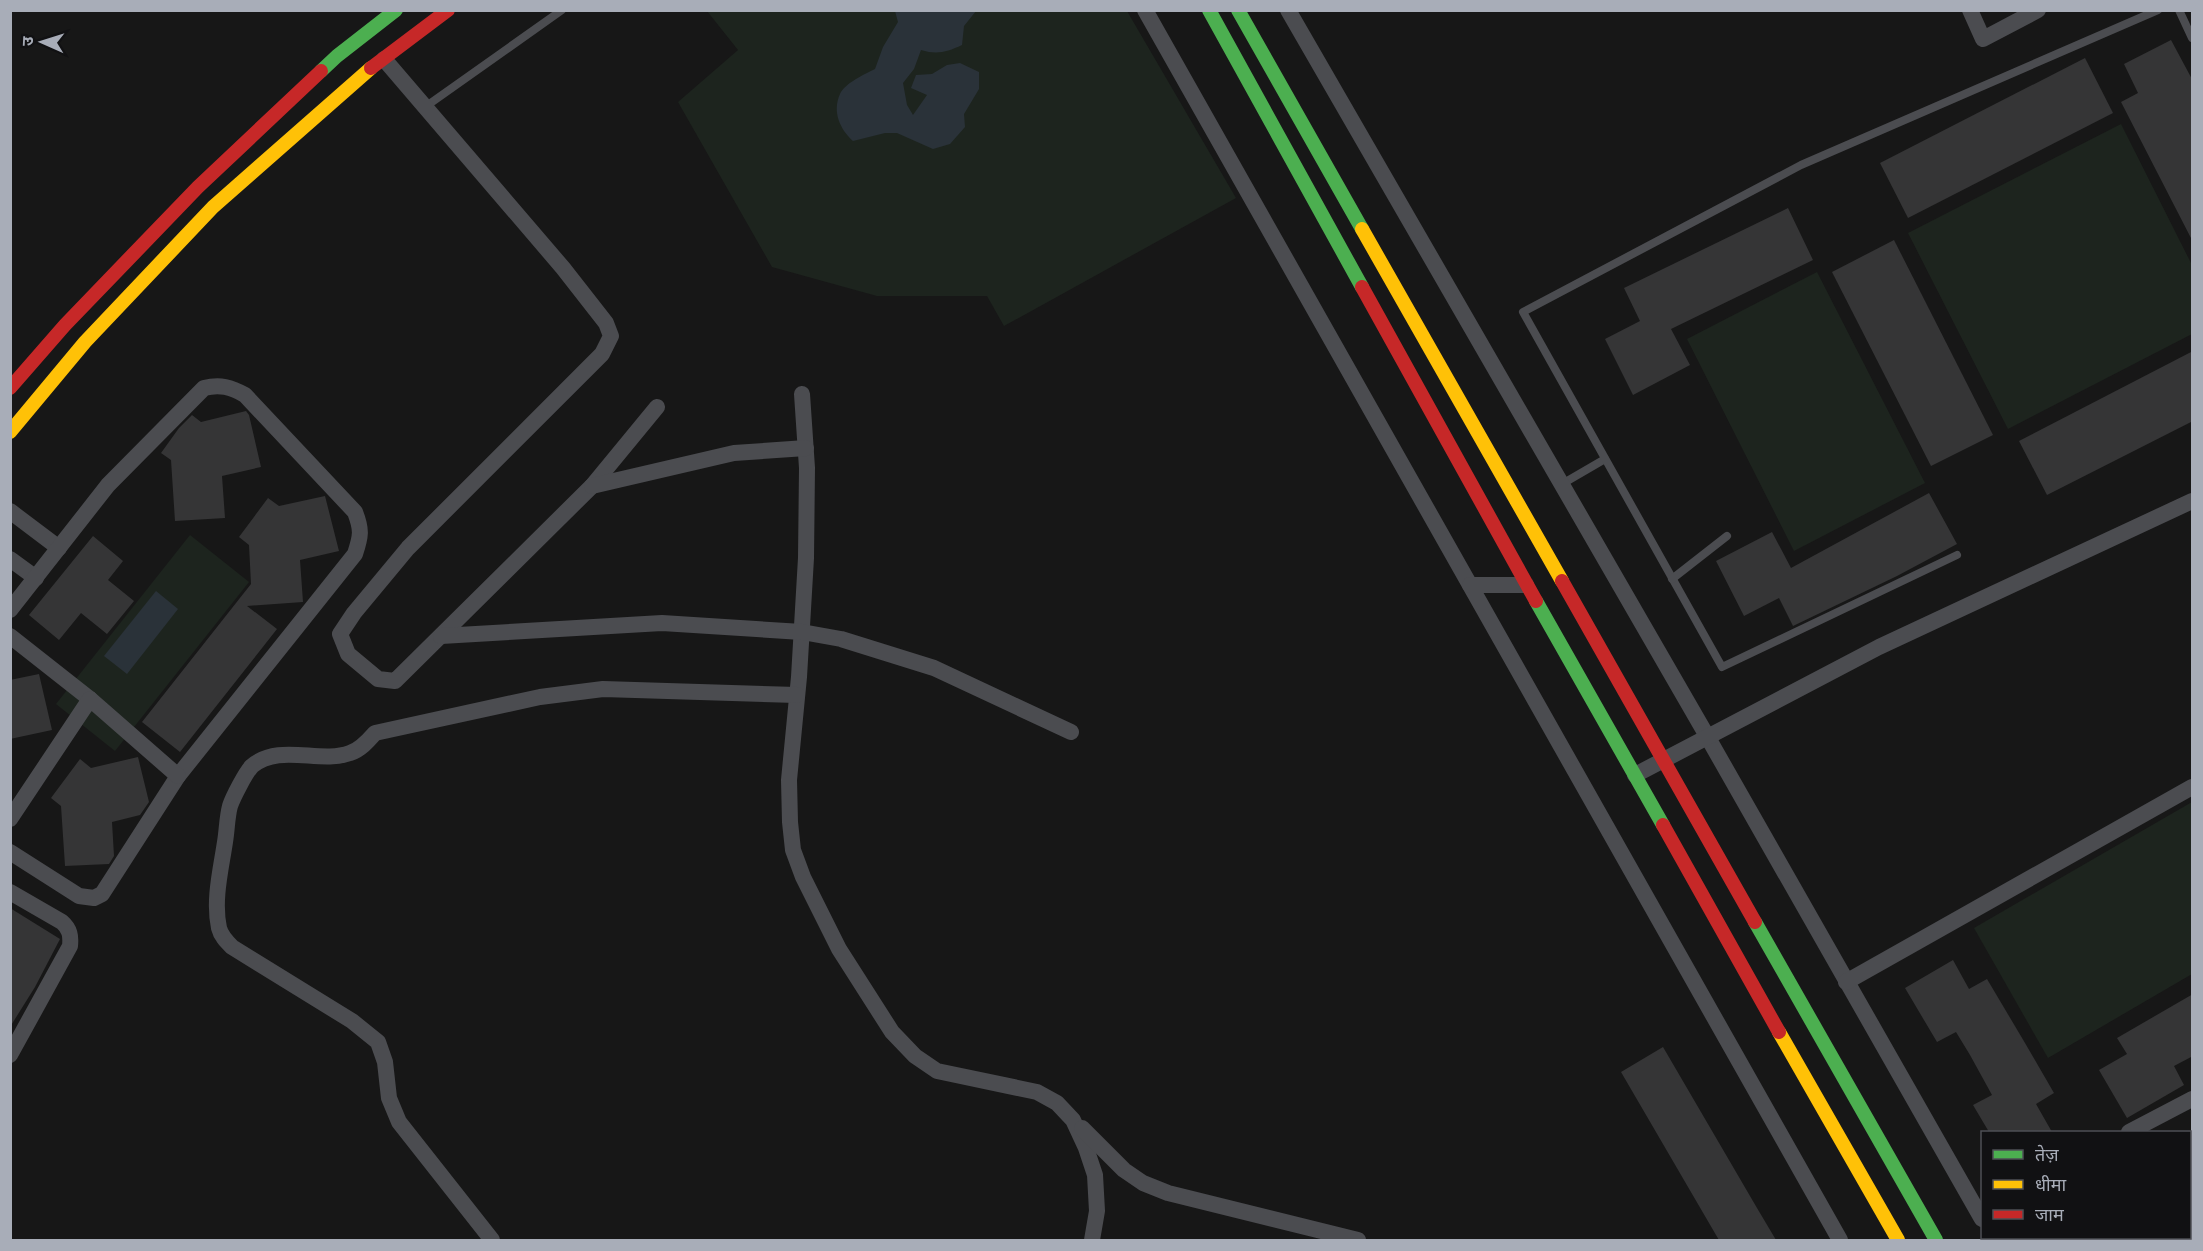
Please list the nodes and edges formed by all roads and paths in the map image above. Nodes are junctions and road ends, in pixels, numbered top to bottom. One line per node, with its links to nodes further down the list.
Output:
1 (396, 10): 15 (street)
2 (448, 10): 13 (street)
3 (562, 10): 14 (lane)
4 (1145, 10): 31 (street)
5 (1209, 10): 32 (street)
6 (1238, 10): 41 (street)
7 (1288, 10): 21 (street)
8 (1970, 10): 9 (street)
9 (2038, 10)
10 (2158, 10): 20 (lane)
11 (2179, 10): 12 (lane)
12 (2193, 38)
13 (384, 59): 14 (street); 18 (street)
14 (425, 107): 36 (street)
15 (10, 388)
16 (802, 394): 19 (street)
17 (657, 407): 22 (street)
18 (10, 432)
19 (806, 448): 22 (street); 34 (street)
20 (1605, 459): 21 (lane); 30 (lane)
21 (1562, 484): 40 (street)
22 (592, 486): 36 (street)
23 (2193, 501): 40 (street)
24 (10, 511): 26 (street)
25 (1727, 536): 30 (lane)
26 (59, 548): 29 (street); 43 (street)
27 (1957, 555): 30 (lane)
28 (10, 559): 29 (street)
29 (36, 578): 33 (street)
30 (1672, 579)
31 (1482, 585): 32 (street); 57 (street)
32 (1526, 585): 42 (street)
33 (10, 610)
34 (802, 632): 36 (street); 37 (street); 39 (street)
35 (10, 636): 38 (street)
36 (441, 636)
37 (797, 695): 51 (street); 54 (street)
38 (90, 699): 43 (street); 45 (street)
39 (1071, 732)
40 (1707, 736): 41 (street); 48 (street)
41 (1663, 759): 42 (street); 59 (street)
42 (1635, 775): 58 (street)
43 (178, 776): 46 (street)
44 (2193, 787): 48 (street)
45 (10, 819)
46 (10, 852)
47 (10, 892): 49 (street)
48 (1846, 982): 53 (street)
49 (10, 1055)
50 (2193, 1099): 52 (street)
51 (1073, 1120): 55 (street); 56 (street)
52 (2131, 1131)
53 (1981, 1213)
54 (492, 1240)
55 (1092, 1240)
56 (1358, 1240)
57 (1840, 1240)
58 (1898, 1240)
59 (1936, 1240)

